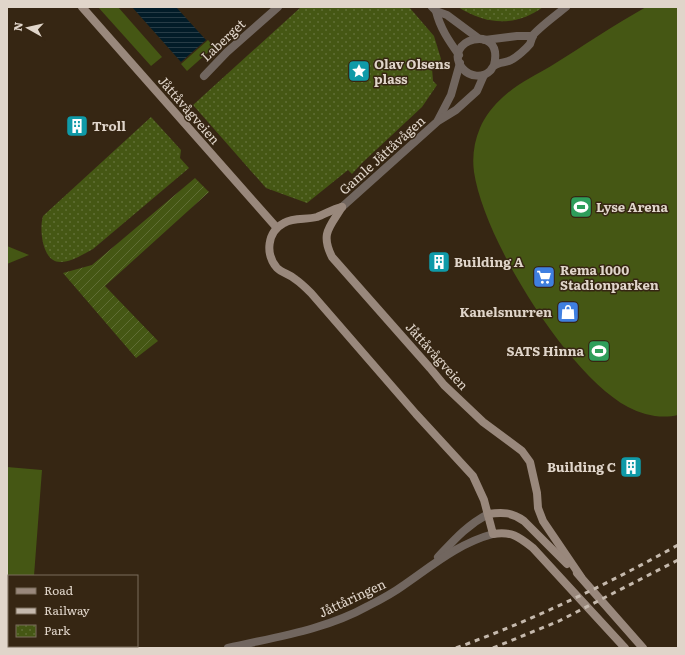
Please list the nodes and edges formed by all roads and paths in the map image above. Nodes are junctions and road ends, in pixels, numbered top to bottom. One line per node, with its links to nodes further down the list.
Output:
1 (82, 7): 13 (street, Jåttåvågveien)
2 (278, 7): 10 (street, Laberget)
3 (566, 7): 5 (street, Gamle Jåttåvågen)
4 (434, 9): 6 (street); 7 (street)
5 (533, 36): 6 (street, Gamle Jåttåvågen); 8 (street, Gamle Jåttåvågen)
6 (482, 39): 7 (street, Gamle Jåttåvågen); 8 (street)
7 (459, 59): 9 (street); 11 (street, Gamle Jåttåvågen)
8 (494, 65): 9 (street, Gamle Jåttåvågen)
9 (484, 75): 11 (street, Gamle Jåttåvågen)
10 (204, 76)
11 (438, 121): 12 (street, Gamle Jåttåvågen)
12 (342, 207): 13 (street); 17 (street, Jåttåvågveien)
13 (277, 228): 14 (street)
14 (488, 514): 15 (street); 16 (street, Jåttåringen); 17 (street, Jåttåvågveien)
15 (494, 534): 16 (street, Jåttåringen); 19 (street)
16 (432, 564): 18 (street, Jåttåringen)
17 (581, 577): 20 (street, Jåttåvågveien)
18 (228, 648)
19 (625, 648)
20 (643, 648)

